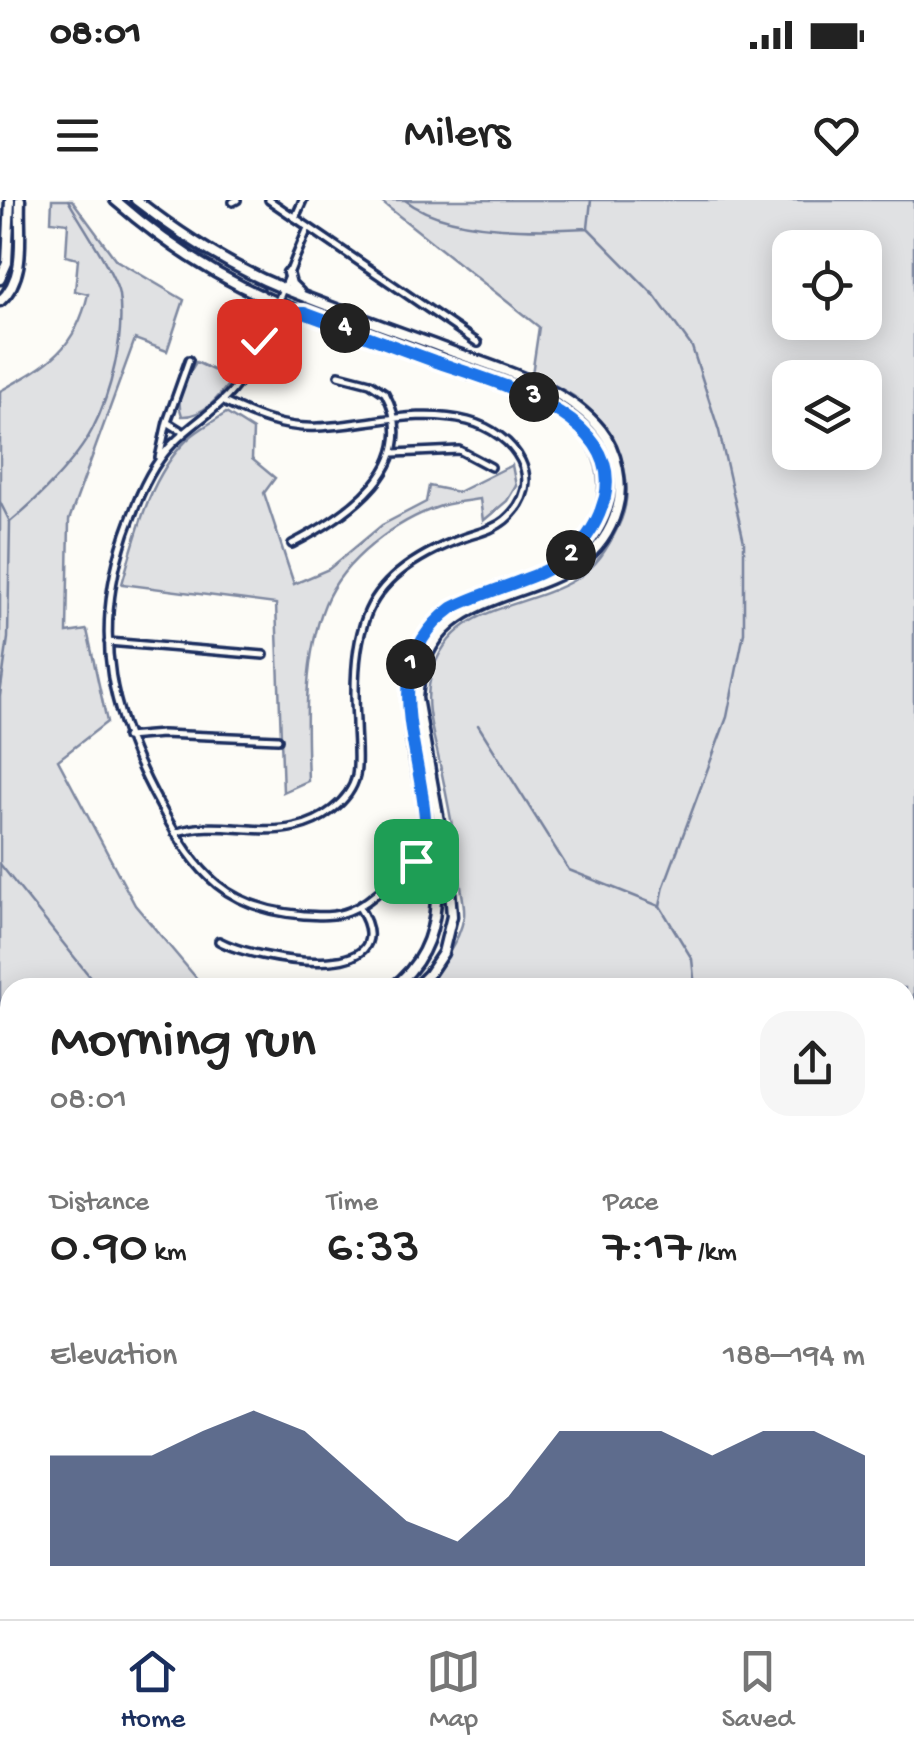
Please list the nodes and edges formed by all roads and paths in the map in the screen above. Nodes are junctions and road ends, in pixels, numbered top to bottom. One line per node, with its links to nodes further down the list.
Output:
1 (10, 200): 10 (main road)
2 (20, 200): 14 (main road)
3 (115, 200): 12 (main road)
4 (136, 200): 11 (main road)
5 (269, 200): 7 (street)
6 (303, 200): 7 (street)
7 (295, 218): 8 (street)
8 (308, 228): 9 (street); 19 (street)
9 (288, 274): 11 (street); 13 (main road)
10 (0, 279)
11 (282, 288): 13 (main road); 15 (street)
12 (261, 295): 15 (main road); 17 (main road)
13 (303, 296): 39 (main road)
14 (0, 301)
15 (276, 302): 16 (main road); 17 (street)
16 (304, 313): 18 (main road); 34 (main road)
17 (268, 320): 18 (street)
18 (262, 333): 22 (street)
19 (478, 343)
20 (189, 360): 24 (street)
21 (339, 375): 23 (street)
22 (223, 402): 23 (street); 25 (street)
23 (394, 417): 26 (street); 35 (street)
24 (167, 422): 25 (street); 27 (street)
25 (183, 432): 27 (street)
26 (394, 453): 28 (street); 29 (street)
27 (159, 460): 30 (street)
28 (491, 467)
29 (292, 544)
30 (108, 642): 31 (street); 32 (street)
31 (264, 654)
32 (125, 737): 33 (street); 35 (street)
33 (278, 739)
34 (428, 829): 36 (main road); 37 (main road)
35 (175, 833): 41 (street)
36 (432, 863): 37 (street); 39 (street); 40 (main road)
37 (412, 865): 38 (street)
38 (402, 874): 40 (street); 41 (street)
39 (449, 877): 44 (main road)
40 (434, 888): 43 (main road)
41 (358, 906): 42 (street)
42 (219, 941)
43 (403, 978)
44 (425, 978)

